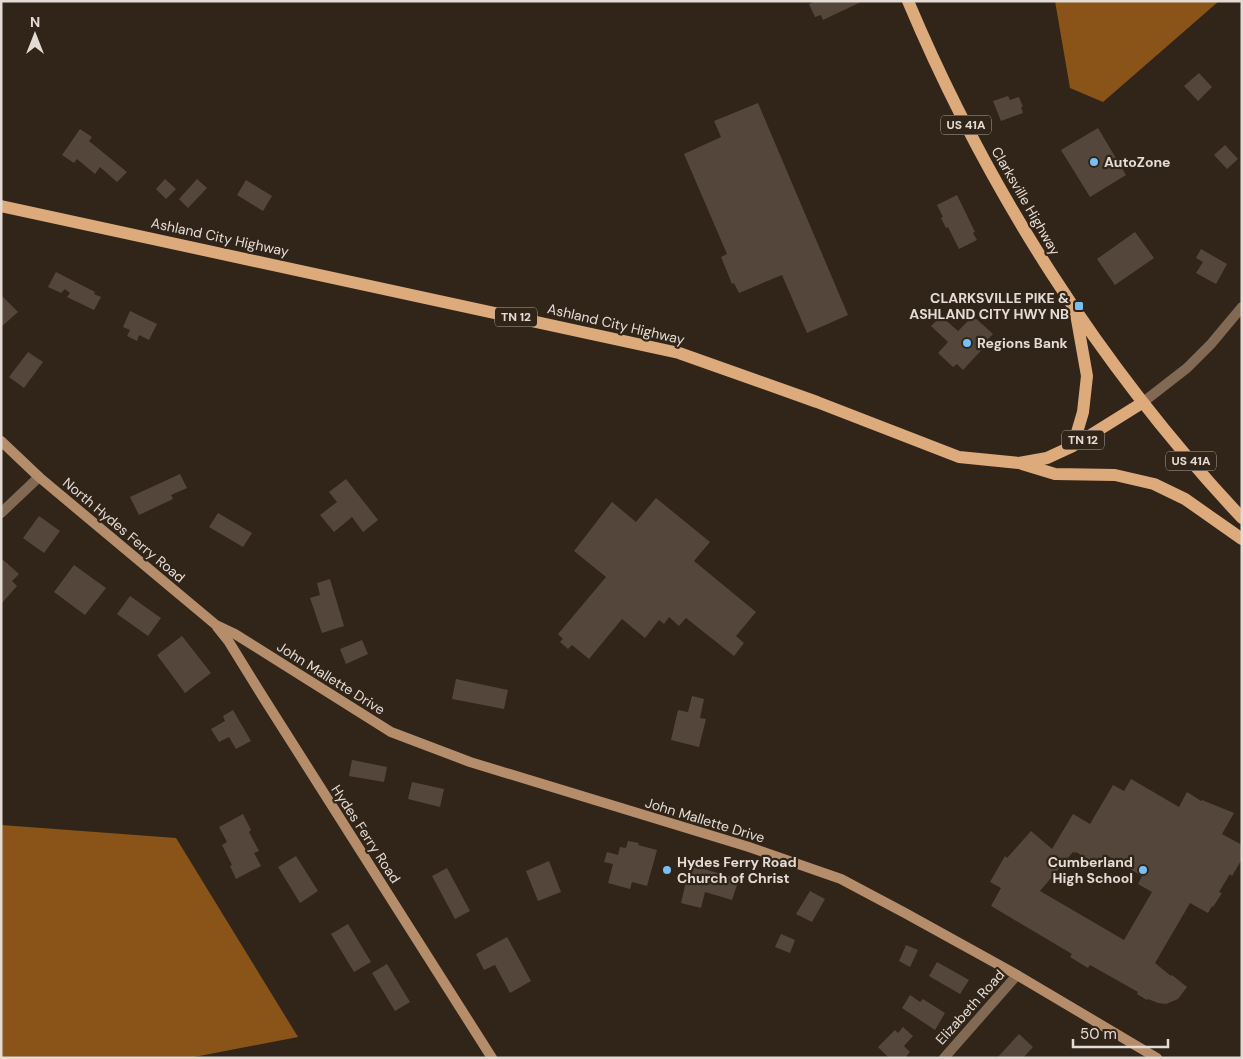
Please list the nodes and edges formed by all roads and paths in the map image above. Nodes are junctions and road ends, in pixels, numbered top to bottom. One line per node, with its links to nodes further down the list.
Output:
1 (908, 1): 4 (main road, Clarksville Highway / US 41A)
2 (1, 206): 8 (main road, Ashland City Highway / TN 12)
3 (1242, 307): 5 (street)
4 (1075, 309): 5 (main road, Clarksville Highway / US 41A); 7 (main road)
5 (1142, 403): 7 (main road, Ashland City Highway / TN 12); 11 (main road, US 41A)
6 (1, 441): 9 (street, North Hydes Ferry Road)
7 (1073, 446): 8 (main road, Ashland City Highway / TN 12)
8 (1019, 464): 12 (main road)
9 (39, 476): 10 (street); 13 (street, North Hydes Ferry Road)
10 (1, 513)
11 (1242, 518)
12 (1242, 539)
13 (216, 626): 14 (street, North Hydes Ferry Road); 16 (street, Hydes Ferry Road)
14 (235, 634): 15 (street, John Mallette Drive)
15 (1017, 975): 17 (street, Elizabeth Road); 18 (street, John Mallette Drive)
16 (492, 1058)
17 (944, 1058)
18 (1156, 1058)

